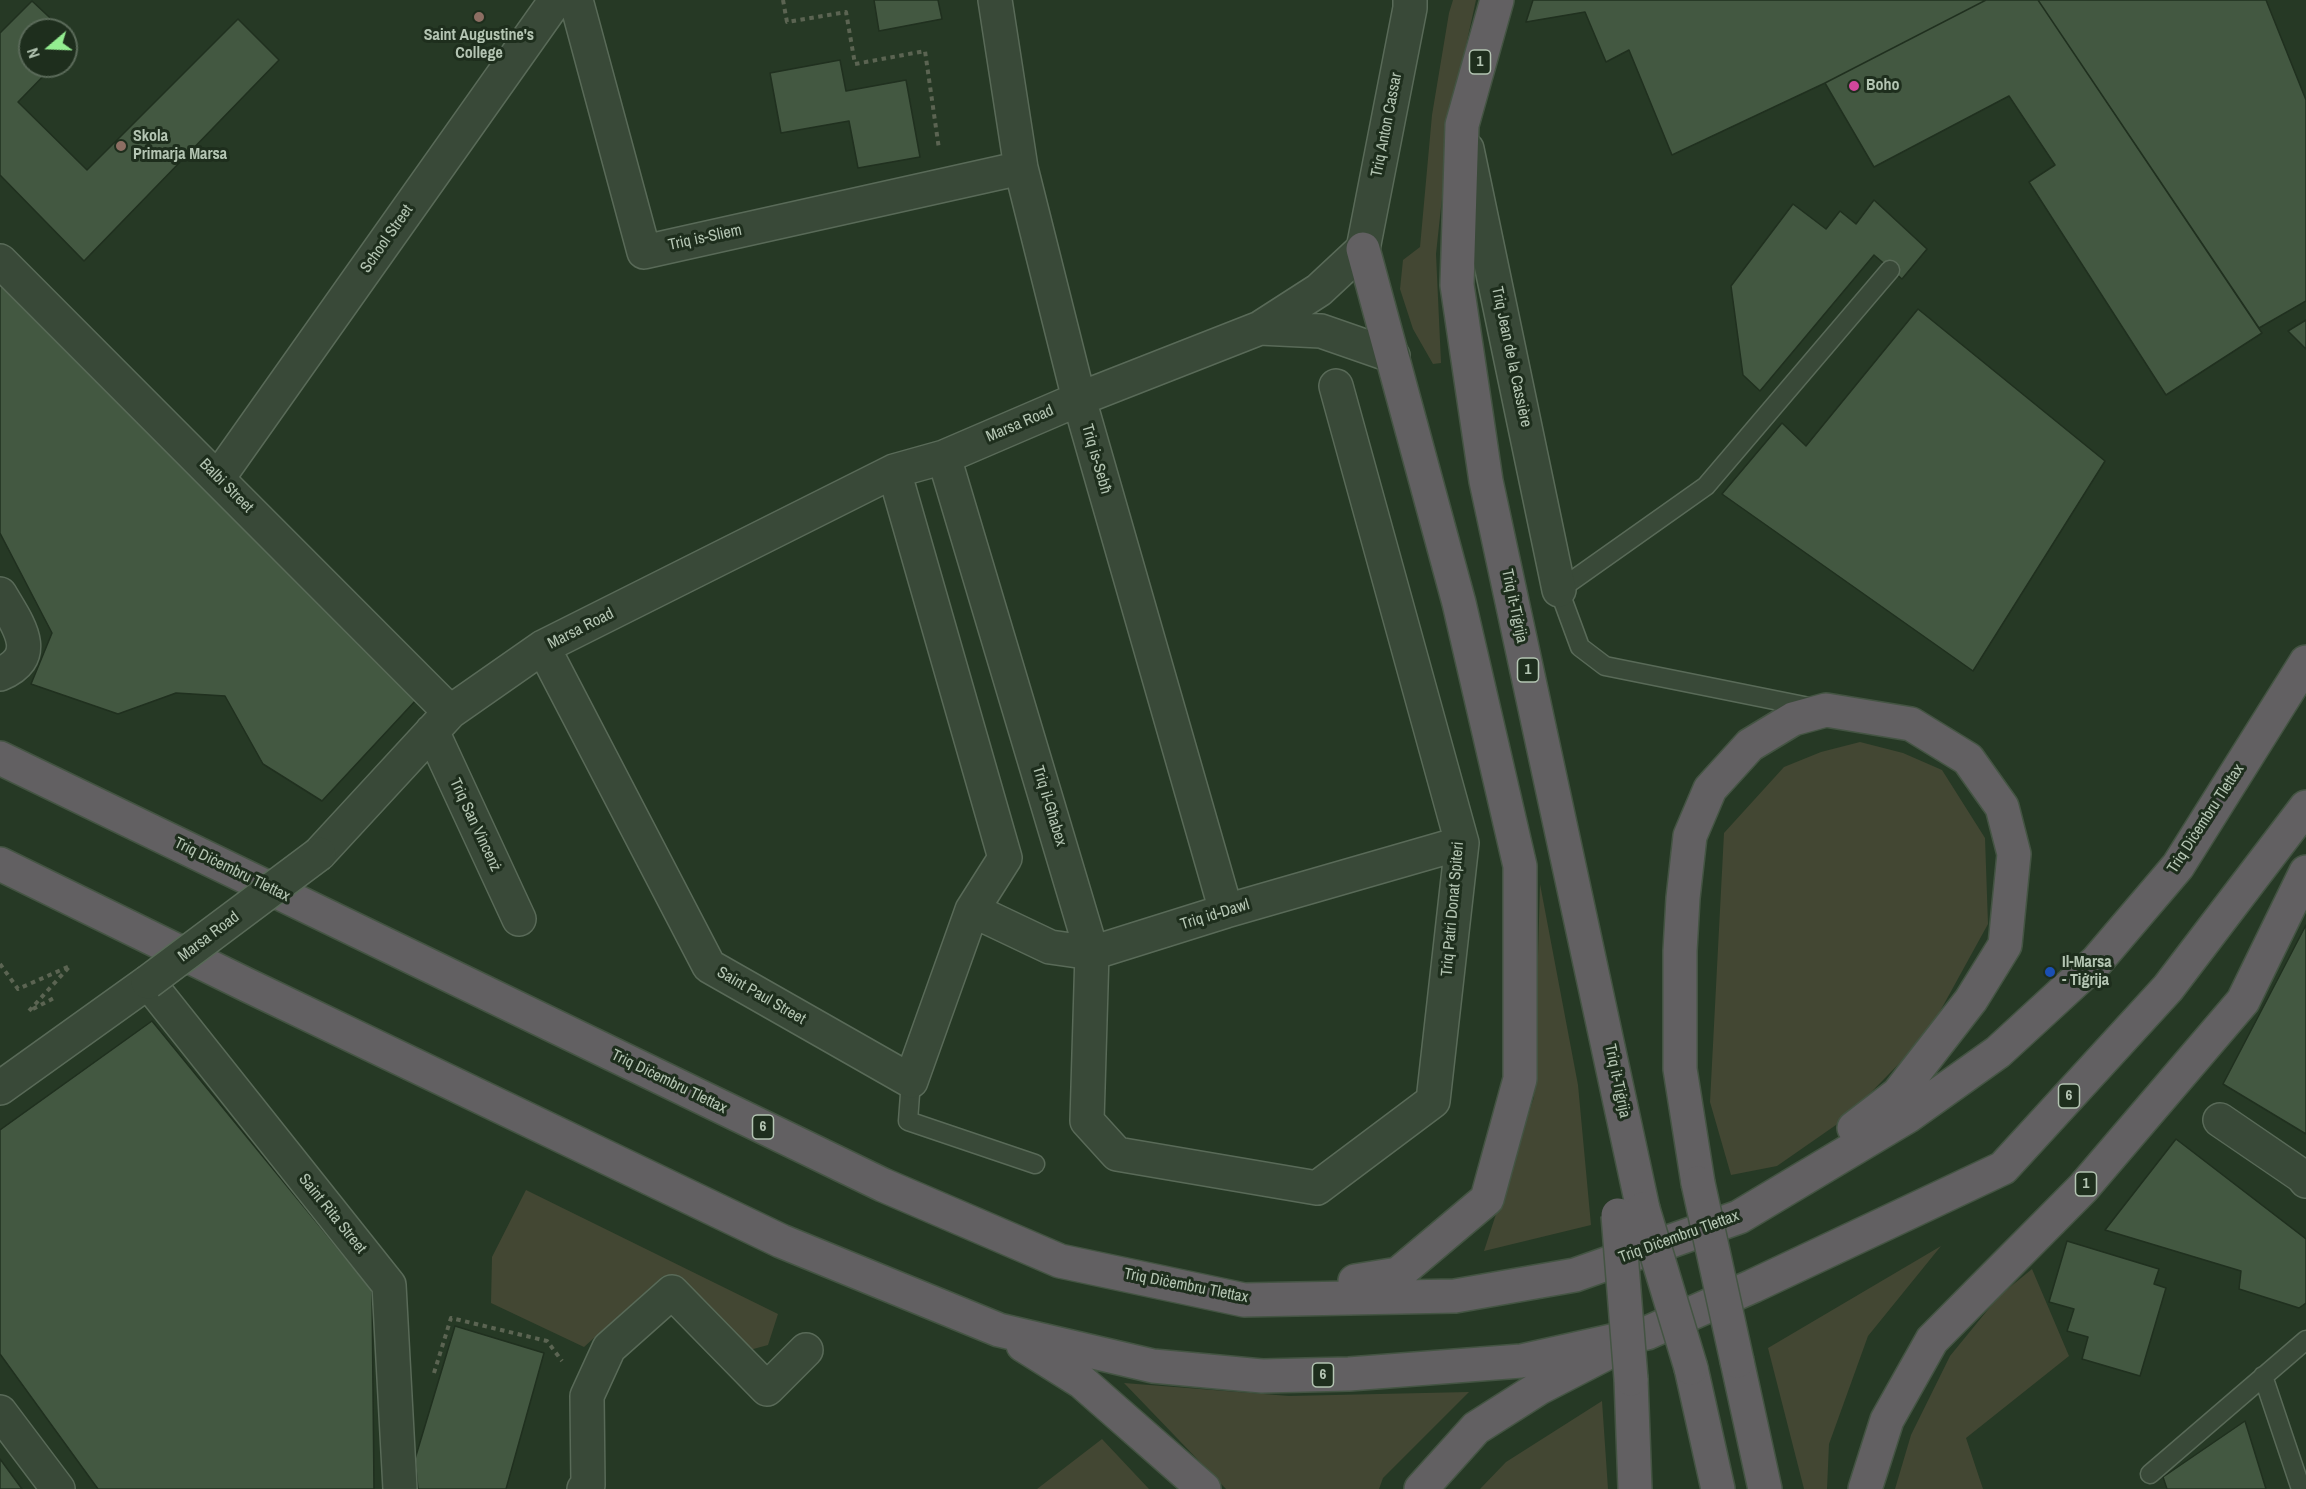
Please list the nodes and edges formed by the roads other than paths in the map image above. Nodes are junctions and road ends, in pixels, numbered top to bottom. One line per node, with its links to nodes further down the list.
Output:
1 (556, 0): 17 (street, School Street)
2 (576, 0): 7 (street, Triq is-Sliem)
3 (995, 0): 7 (street, Triq is-Sebħ)
4 (1410, 0): 8 (street, Triq Anton Cassar)
5 (1497, 0): 6 (highway, Triq it-Tiġrija / 1)
6 (1462, 125): 18 (street, Triq Jean de la Cassière); 41 (highway, Triq it-Tiġrija / 1)
7 (1021, 168): 14 (street, Triq is-Sebħ)
8 (1363, 249): 11 (street, Marsa Road); 12 (highway)
9 (0, 261): 17 (street, Balbi Street)
10 (1890, 270): 18 (lane)
11 (1260, 328): 12 (street, Marsa Road); 14 (street, Marsa Road)
12 (1393, 356): 43 (highway)
13 (1336, 386): 27 (street, Triq Patri Donat Spiteri)
14 (1079, 399): 15 (street, Marsa Road); 31 (street, Triq is-Sebħ)
15 (944, 457): 16 (street, Marsa Road); 33 (street, Triq il-Għabex)
16 (894, 471): 20 (street, Marsa Road); 30 (street)
17 (218, 478): 24 (street, Balbi Street)
18 (1559, 591): 23 (lane)
19 (0, 594): 22 (street)
20 (543, 647): 24 (street, Marsa Road); 35 (street, Saint Paul Street)
21 (2306, 663): 42 (highway, Triq Diċembru Tlettax / 6)
22 (0, 674)
23 (1826, 710): 42 (highway); 58 (highway, bridge)
24 (441, 722): 32 (street, Triq San Vincenż); 34 (street, Marsa Road, bridge)
25 (0, 758): 43 (highway, Triq Diċembru Tlettax / 6)
26 (2306, 807): 45 (highway, 6)
27 (1462, 843): 31 (street, Triq id-Dawl); 38 (street, Triq Patri Donat Spiteri)
28 (0, 864): 44 (highway, 6)
29 (2306, 872): 59 (highway, 1)
30 (972, 910): 33 (street, Triq id-Dawl); 35 (street)
31 (1226, 911): 33 (street, Triq id-Dawl)
32 (519, 919)
33 (1092, 953): 38 (street, Triq il-Għabex)
34 (148, 982): 36 (street, Marsa Road); 53 (street, Saint Rita Street)
35 (911, 1081): 39 (lane)
36 (0, 1088)
37 (2220, 1120): 40 (street)
38 (1117, 1154)
39 (1035, 1164)
40 (2306, 1181)
41 (1631, 1212): 56 (highway, bridge); 57 (highway, 1, bridge)
42 (1739, 1217): 43 (highway, Triq Diċembru Tlettax / 6)
43 (1244, 1300)
44 (999, 1330): 45 (highway, 6); 54 (highway)
45 (1647, 1333): 55 (highway)
46 (2306, 1340): 48 (lane)
47 (806, 1350): 51 (street)
48 (2263, 1376): 50 (lane); 60 (lane)
49 (0, 1412): 52 (street)
50 (2150, 1473)
51 (588, 1488)
52 (58, 1489)
53 (400, 1489)
54 (1204, 1489)
55 (1421, 1489)
56 (1635, 1489)
57 (1718, 1489)
58 (1764, 1489)
59 (1865, 1489)
60 (2301, 1489)

